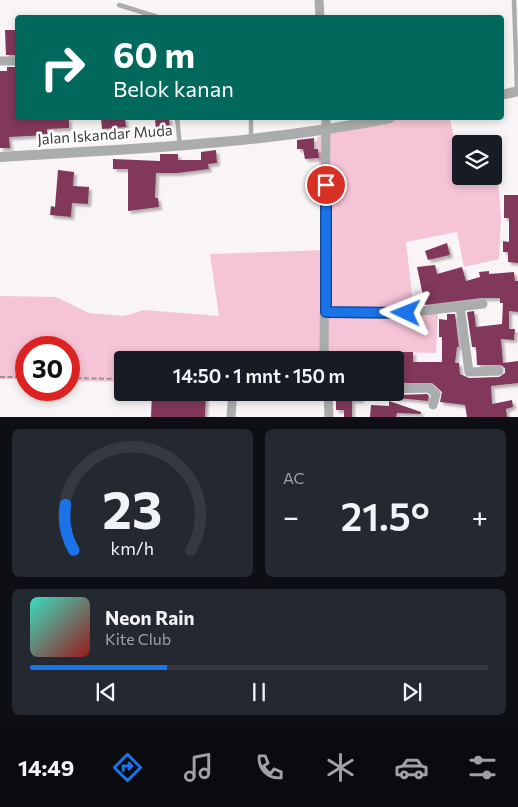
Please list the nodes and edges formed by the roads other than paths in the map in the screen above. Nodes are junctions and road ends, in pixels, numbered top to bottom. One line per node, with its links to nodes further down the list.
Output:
1 (319, 0): 5 (street)
2 (514, 0): 8 (lane)
3 (119, 5): 4 (lane)
4 (152, 15)
5 (320, 15)
6 (0, 61): 7 (street)
7 (15, 61)
8 (518, 91): 9 (street)
9 (504, 94)
10 (178, 120): 16 (lane)
11 (251, 120): 15 (lane)
12 (326, 120): 14 (street)
13 (380, 120): 14 (street, Jalan Iskandar Muda)
14 (327, 130): 15 (street, Jalan Iskandar Muda); 20 (street)
15 (251, 138): 16 (street, Jalan Iskandar Muda)
16 (180, 146): 17 (street, Jalan Iskandar Muda)
17 (0, 157)
18 (483, 304): 19 (street)
19 (460, 306): 20 (street); 22 (street)
20 (326, 312): 21 (street)
21 (324, 351)
22 (499, 371)
23 (404, 389): 26 (street)
24 (328, 401): 28 (street)
25 (232, 402): 27 (street)
26 (434, 405)
27 (231, 417)
28 (329, 417)

